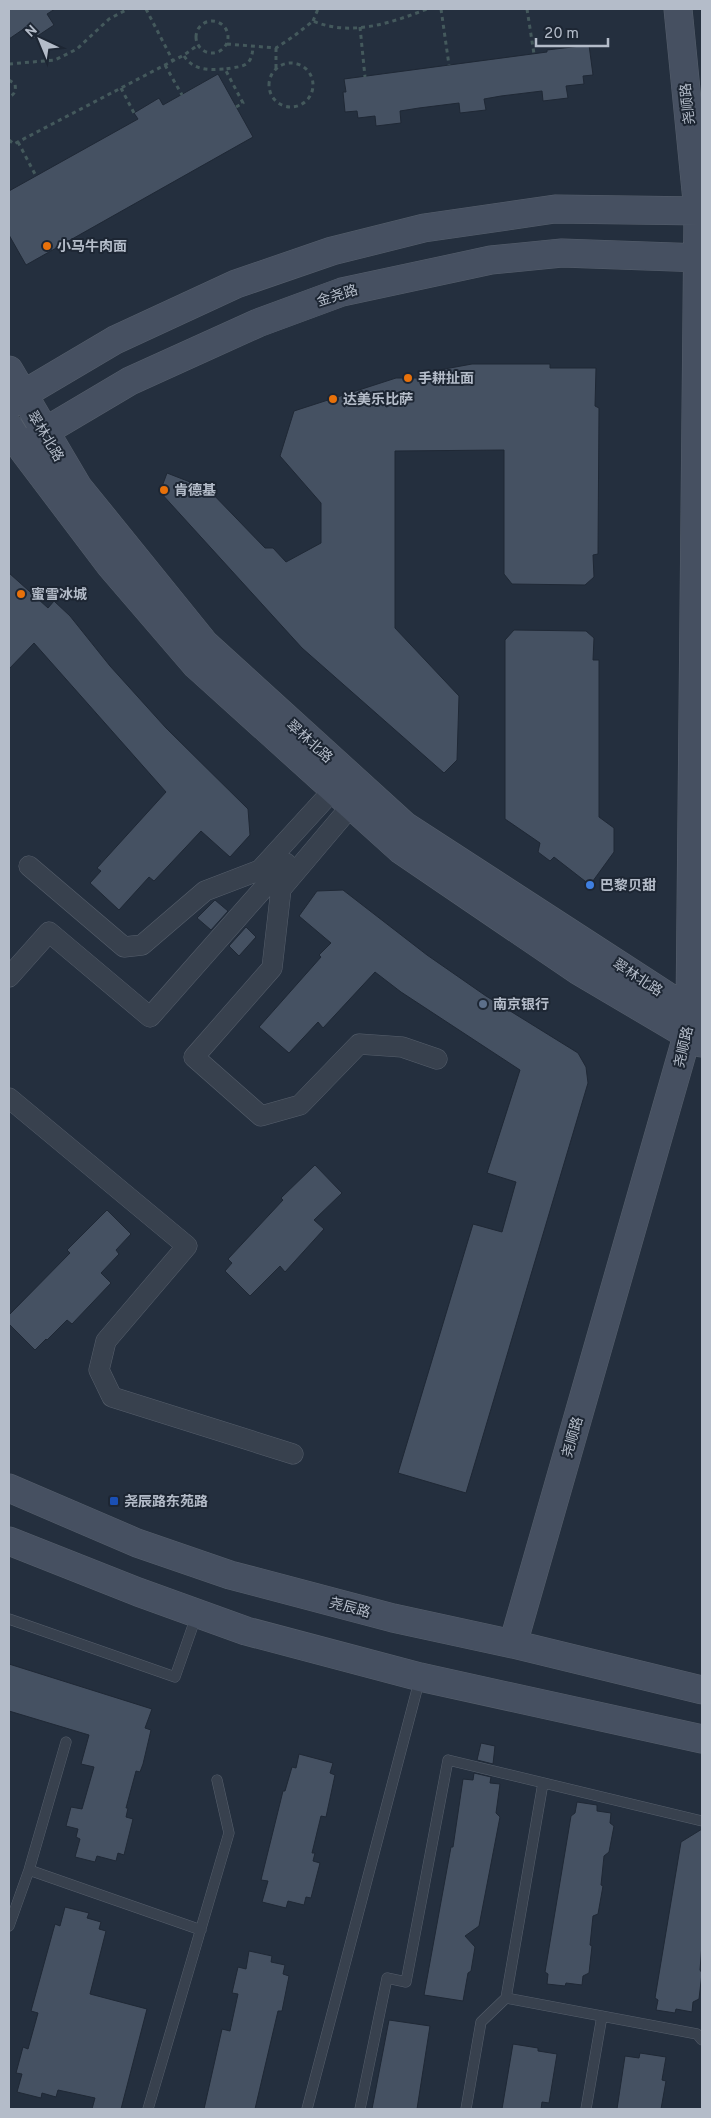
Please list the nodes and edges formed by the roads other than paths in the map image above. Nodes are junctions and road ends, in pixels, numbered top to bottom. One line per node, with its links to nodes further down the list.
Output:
1 (678, 9): 2 (main road, 尧顺路)
2 (700, 211): 3 (main road, 尧顺路); 5 (main road)
3 (700, 258): 6 (main road, 金尧路); 11 (main road, 尧顺路)
4 (9, 370): 5 (main road, 翠林北路)
5 (16, 400): 6 (main road, 翠林北路)
6 (44, 432): 7 (main road, 金尧路); 11 (main road, 翠林北路)
7 (13, 446): 8 (main road, 翠林北路)
8 (343, 797): 9 (street); 10 (street); 11 (main road, 翠林北路); 12 (street)
9 (29, 866)
10 (9, 977)
11 (695, 1026): 19 (main road, 尧顺路)
12 (437, 1059)
13 (9, 1098): 14 (street)
14 (294, 1454)
15 (9, 1488): 19 (main road, 尧辰路)
16 (9, 1541): 17 (main road)
17 (198, 1613): 18 (lane); 20 (main road)
18 (9, 1619)
19 (513, 1644): 21 (main road, 尧辰路)
20 (420, 1677): 22 (main road); 34 (lane)
21 (702, 1690)
22 (702, 1739)
23 (66, 1742): 27 (lane)
24 (217, 1780): 29 (lane)
25 (543, 1783): 26 (lane); 30 (lane); 35 (lane)
26 (702, 1821)
27 (29, 1870): 28 (lane); 29 (lane)
28 (9, 1926)
29 (201, 1930): 33 (lane)
30 (506, 1998): 31 (lane); 36 (lane)
31 (602, 2016): 32 (lane); 37 (lane)
32 (700, 2037)
33 (148, 2109)
34 (307, 2109)
35 (360, 2109)
36 (466, 2109)
37 (586, 2109)

